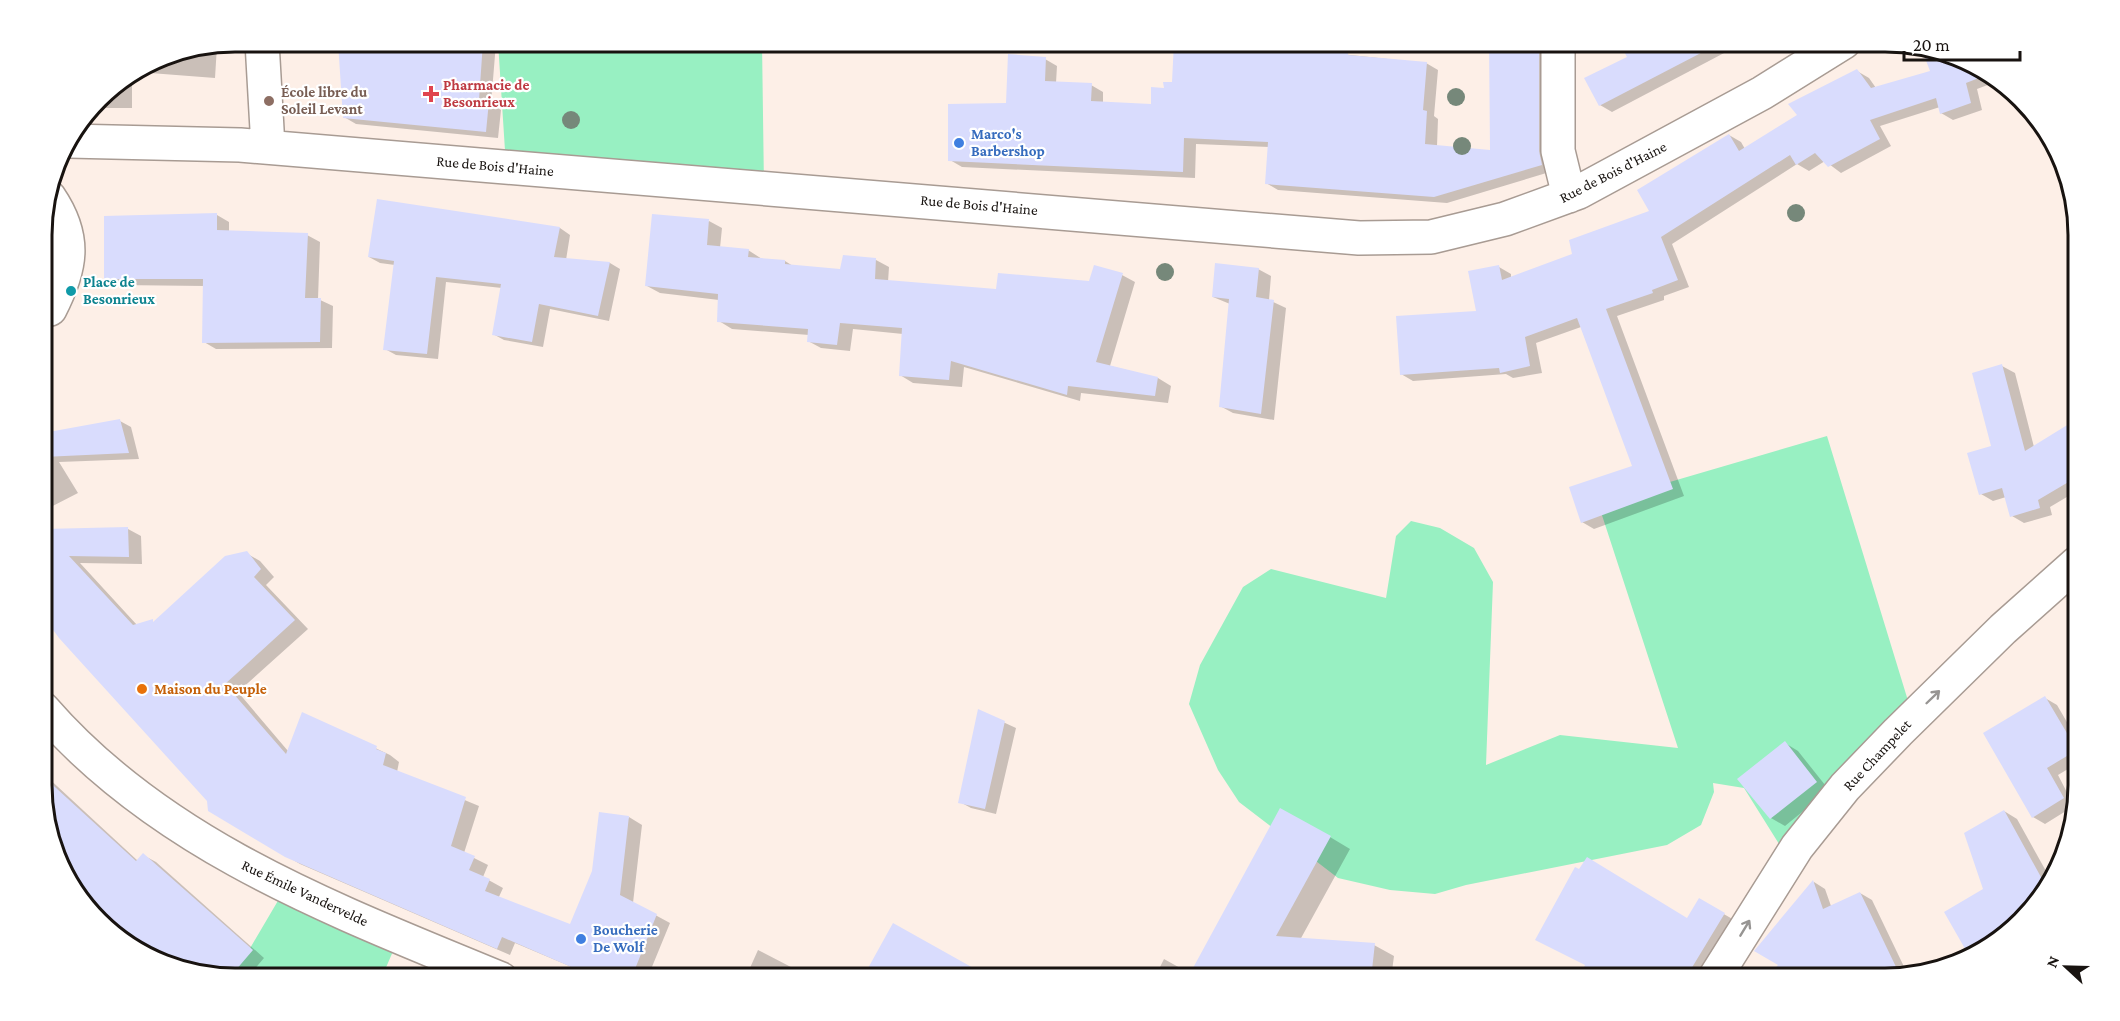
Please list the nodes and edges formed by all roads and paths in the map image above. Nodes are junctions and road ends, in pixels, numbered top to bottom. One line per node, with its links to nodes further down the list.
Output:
1 (263, 53): 5 (street)
2 (1558, 53): 6 (street)
3 (1826, 53): 6 (street, Rue de Bois d'Haine)
4 (79, 141): 5 (street, Rue de Bois d'Haine)
5 (268, 147): 6 (street, Rue de Bois d'Haine)
6 (1569, 196)
7 (55, 206): 8 (street)
8 (53, 303)
9 (2067, 570): 12 (street, Rue Champelet, one-way to 9)
10 (52, 719): 11 (street, Rue Émile Vandervelde)
11 (475, 968)
12 (1721, 968)

